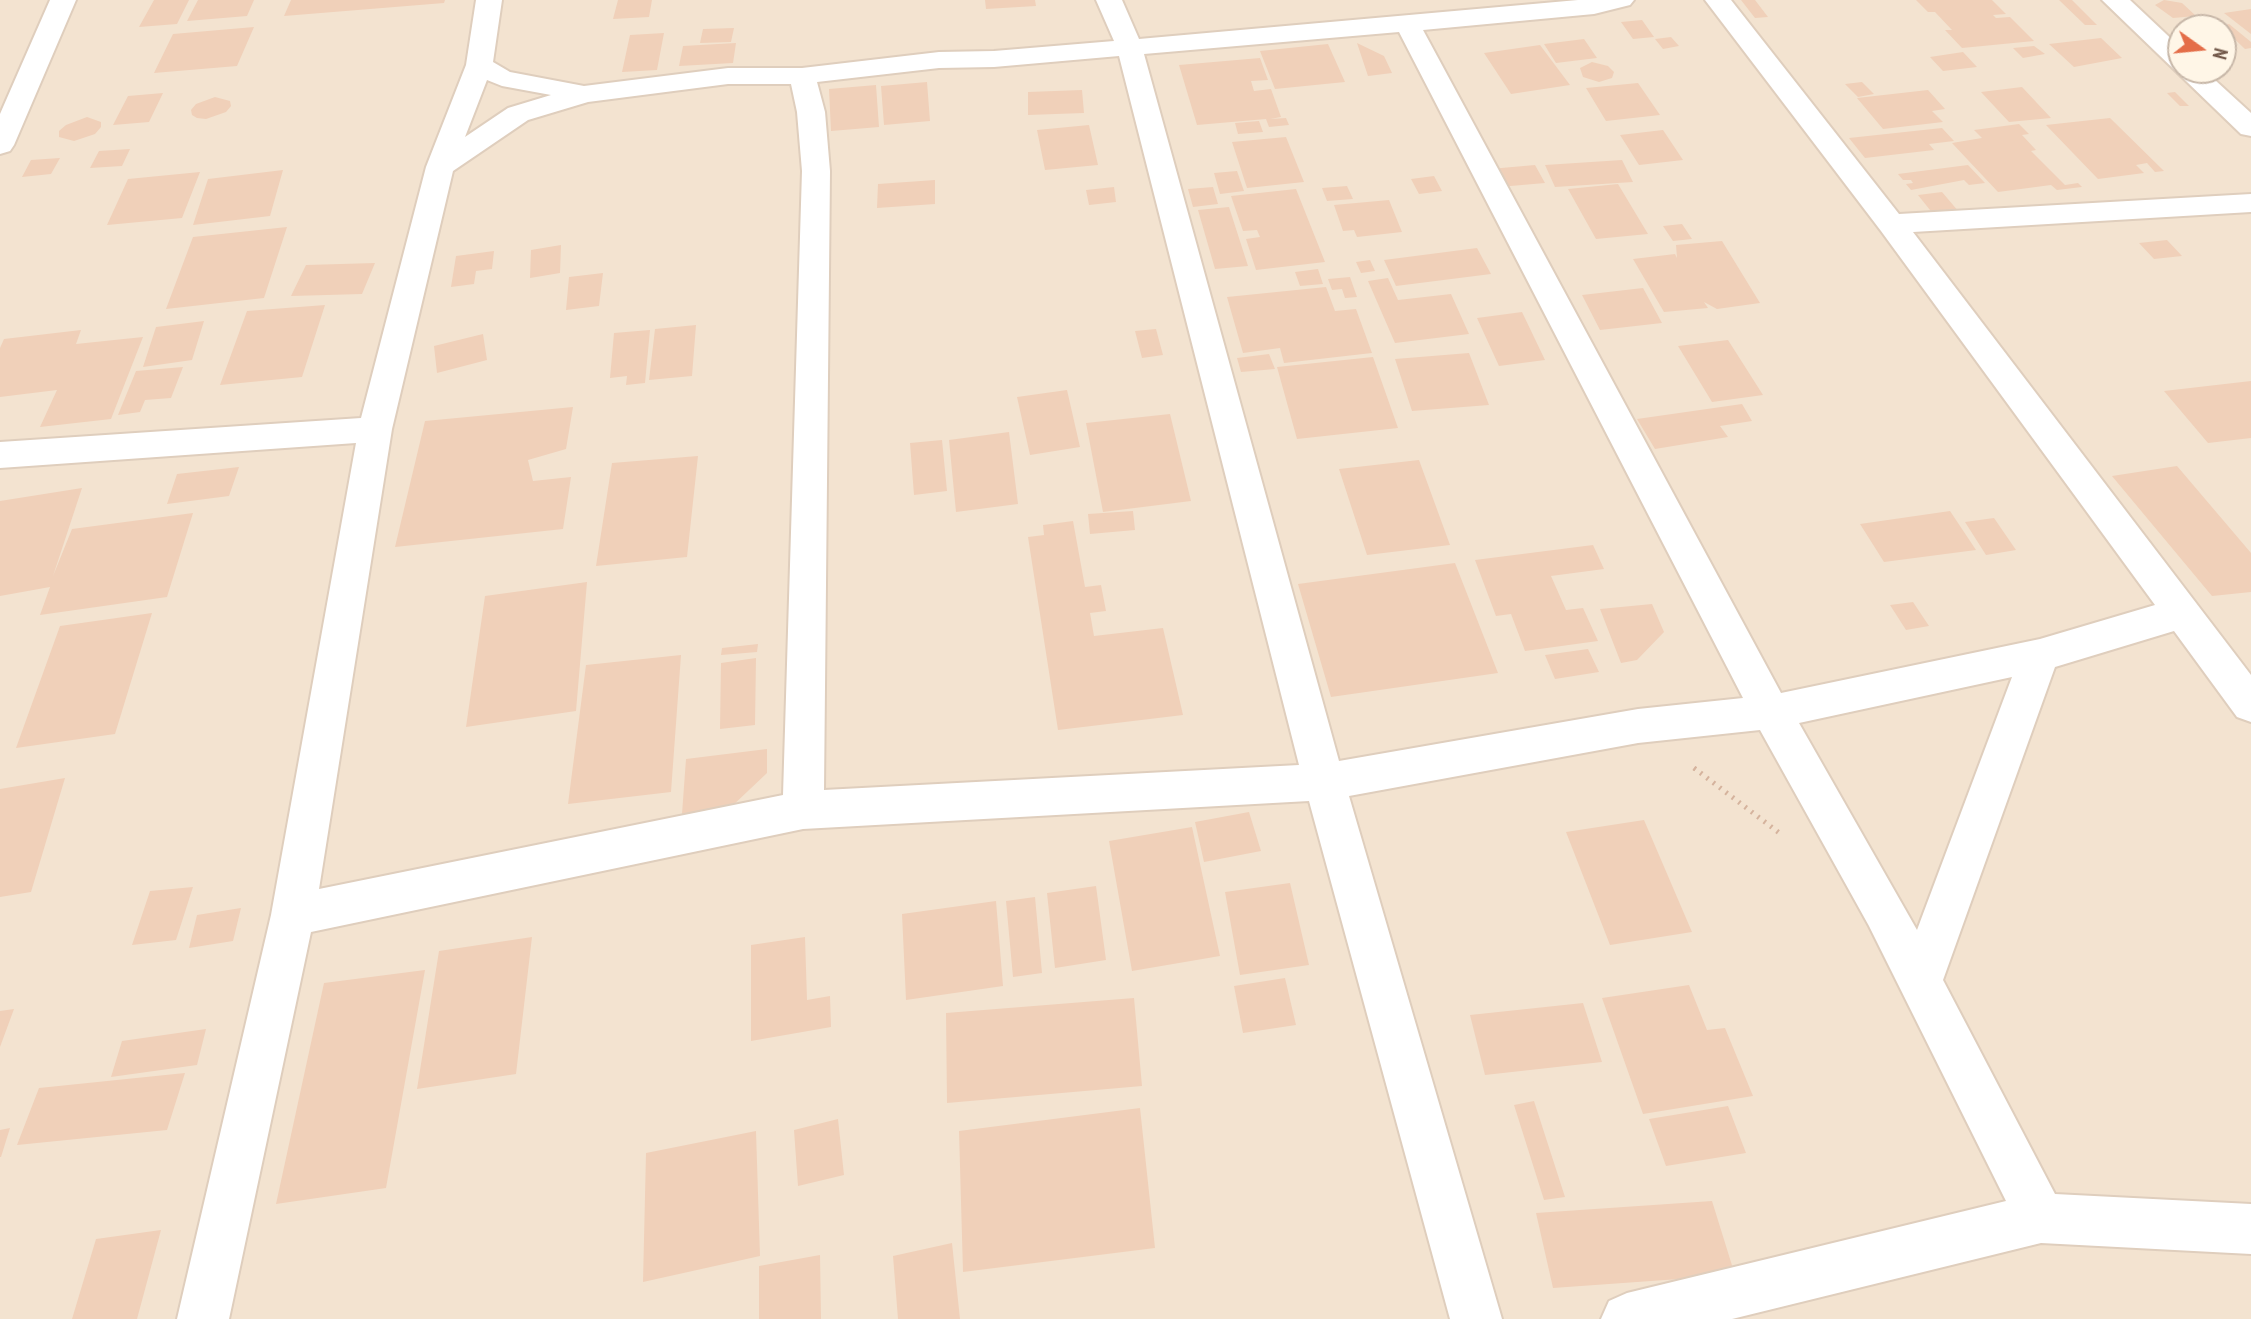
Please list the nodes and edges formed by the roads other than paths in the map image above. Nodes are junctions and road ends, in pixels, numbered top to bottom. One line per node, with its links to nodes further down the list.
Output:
1 (63, 0): 16 (street)
2 (489, 0): 11 (street)
3 (1109, 0): 9 (street)
4 (1622, 0): 7 (street)
5 (1718, 0): 19 (street)
6 (2115, 0): 10 (street)
7 (1597, 3): 8 (street)
8 (1408, 24): 9 (street); 25 (street)
9 (1129, 46): 12 (street); 26 (street)
10 (2167, 49)
11 (479, 65): 14 (street); 17 (street)
12 (802, 76): 14 (street); 27 (street)
13 (2204, 84): 15 (street)
14 (585, 94): 17 (street)
15 (2251, 128)
16 (0, 145)
17 (440, 167): 20 (street)
18 (2251, 203): 19 (street)
19 (1891, 223): 22 (street)
20 (376, 429): 21 (street); 28 (street)
21 (0, 455)
22 (2182, 614): 23 (street); 24 (street)
23 (2040, 655): 25 (street); 29 (street)
24 (2251, 705)
25 (1771, 712): 26 (street); 29 (street)
26 (1324, 782): 27 (street); 33 (street)
27 (803, 810): 28 (street)
28 (293, 915): 32 (street)
29 (1920, 982): 30 (street)
30 (2041, 1219): 31 (street); 34 (street)
31 (2251, 1229)
32 (203, 1319)
33 (1476, 1319)
34 (1627, 1319)

